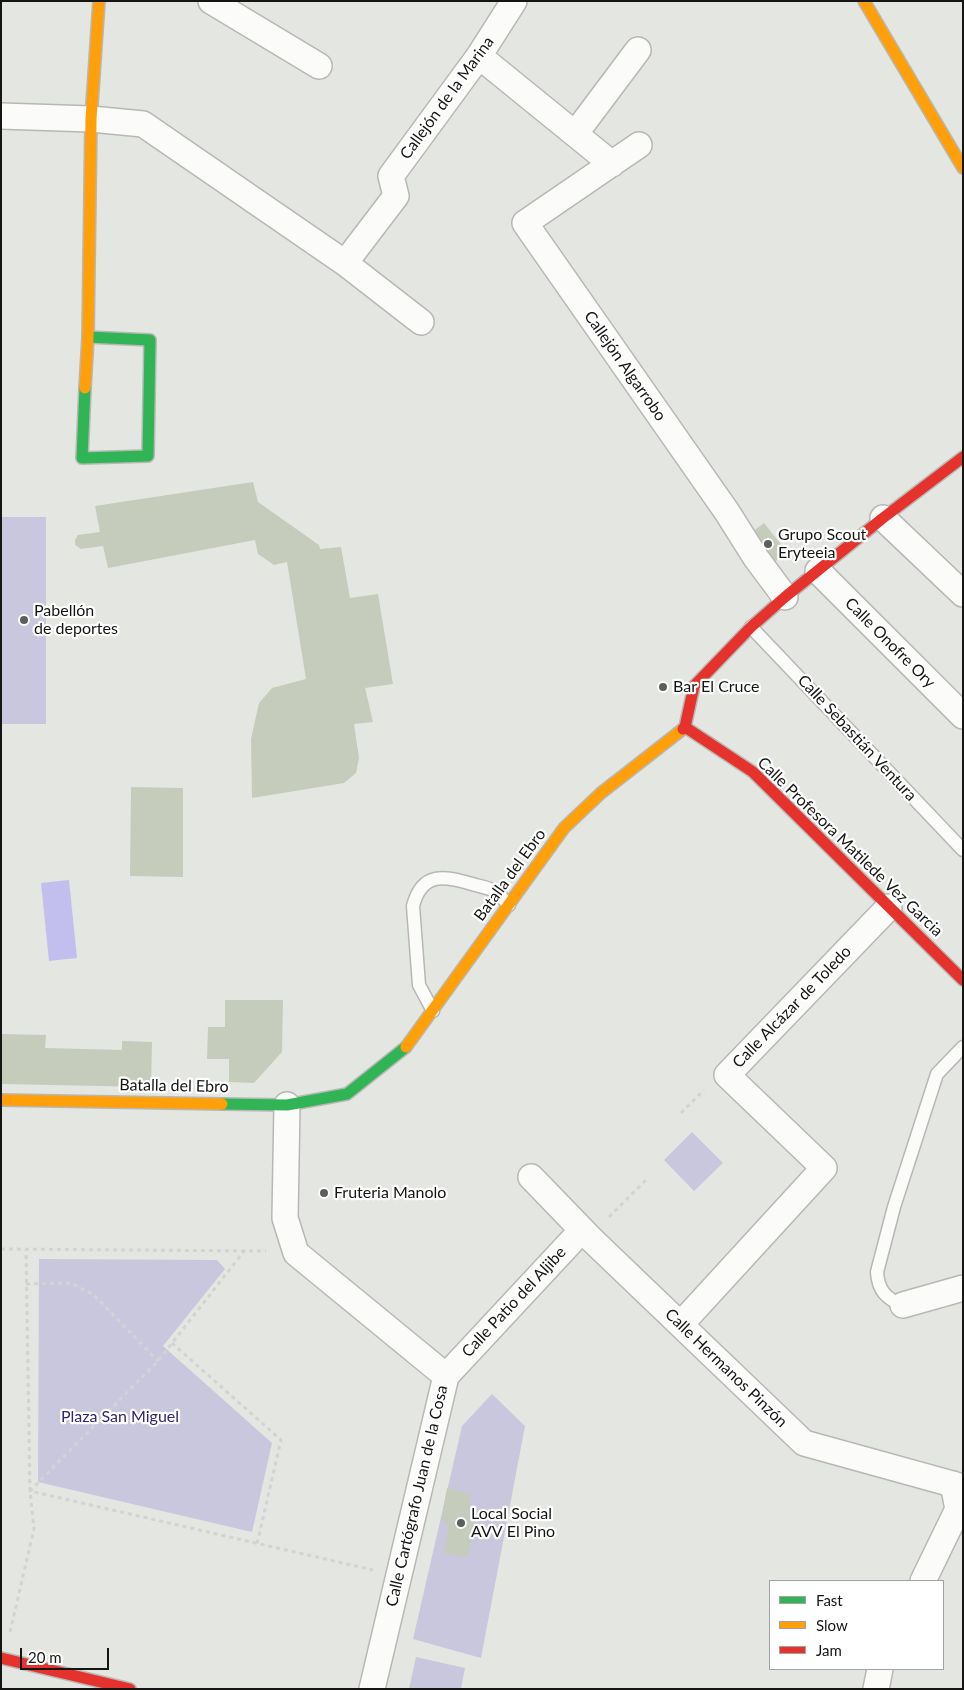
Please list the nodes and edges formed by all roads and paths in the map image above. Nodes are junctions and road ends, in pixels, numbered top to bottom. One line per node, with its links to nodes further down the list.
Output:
1 (99, 1): 9 (street)
2 (211, 1): 7 (street)
3 (864, 1): 13 (street)
4 (510, 3): 6 (street, Callejón de la Marina)
5 (638, 50): 10 (street)
6 (479, 56): 10 (street); 14 (street, Callejón de la Marina)
7 (320, 66)
8 (1, 116): 9 (street)
9 (91, 119): 14 (street); 16 (street)
10 (576, 134): 12 (street)
11 (639, 145): 12 (street, Callejón Algarrobo)
12 (612, 164): 21 (street, Callejón Algarrobo)
13 (963, 168)
14 (345, 263): 15 (street)
15 (422, 322)
16 (88, 336): 16 (street)
17 (959, 466): 18 (street)
18 (883, 518): 19 (street); 20 (street)
19 (818, 571): 21 (street); 23 (street, Calle Onofre Ory)
20 (963, 594)
21 (785, 597): 22 (street)
22 (751, 627): 24 (street); 25 (lane, Calle Sebastián Ventura)
23 (963, 716)
24 (685, 727): 26 (street, Batalla del Ebro); 27 (street, Calle Profesora Matilede Vez Garcia)
25 (963, 850)
26 (509, 905): 29 (street, Batalla del Ebro); 29 (lane)
27 (889, 907): 28 (street, Calle Profesora Matilede Vez Garcia); 45 (street, Calle Alcázar de Toledo)
28 (963, 980)
29 (433, 1011): 33 (street, Batalla del Ebro)
30 (963, 1047): 44 (lane)
31 (701, 1092): 34 (path)
32 (1, 1100): 33 (street, Batalla del Ebro)
33 (288, 1105): 41 (street)
34 (681, 1113)
35 (531, 1177): 37 (street, Calle Hermanos Pinzón)
36 (646, 1180): 37 (path)
37 (586, 1234): 45 (street, Calle Hermanos Pinzón); 48 (street, Calle Patio del Aljibe)
38 (1, 1249): 39 (path)
39 (26, 1250): 40 (path); 42 (path)
40 (245, 1250): 41 (path); 46 (path)
41 (296, 1253): 48 (street, Calle Cartógrafo Juan de la Cosa)
42 (26, 1284): 47 (path); 49 (path)
43 (963, 1288): 44 (street)
44 (903, 1304)
45 (681, 1324): 50 (street, Calle Hermanos Pinzón)
46 (172, 1343): 47 (path); 51 (path)
47 (158, 1361): 49 (path)
48 (446, 1376): 52 (street, Calle Cartógrafo Juan de la Cosa)
49 (30, 1491): 51 (path); 54 (path)
50 (958, 1493): 53 (street)
51 (257, 1544): 52 (path)
52 (398, 1576): 57 (street, Calle Cartógrafo Juan de la Cosa)
53 (923, 1580)
54 (3, 1659): 56 (street)
55 (880, 1670): 58 (street)
56 (130, 1689)
57 (372, 1689)
58 (876, 1689)

